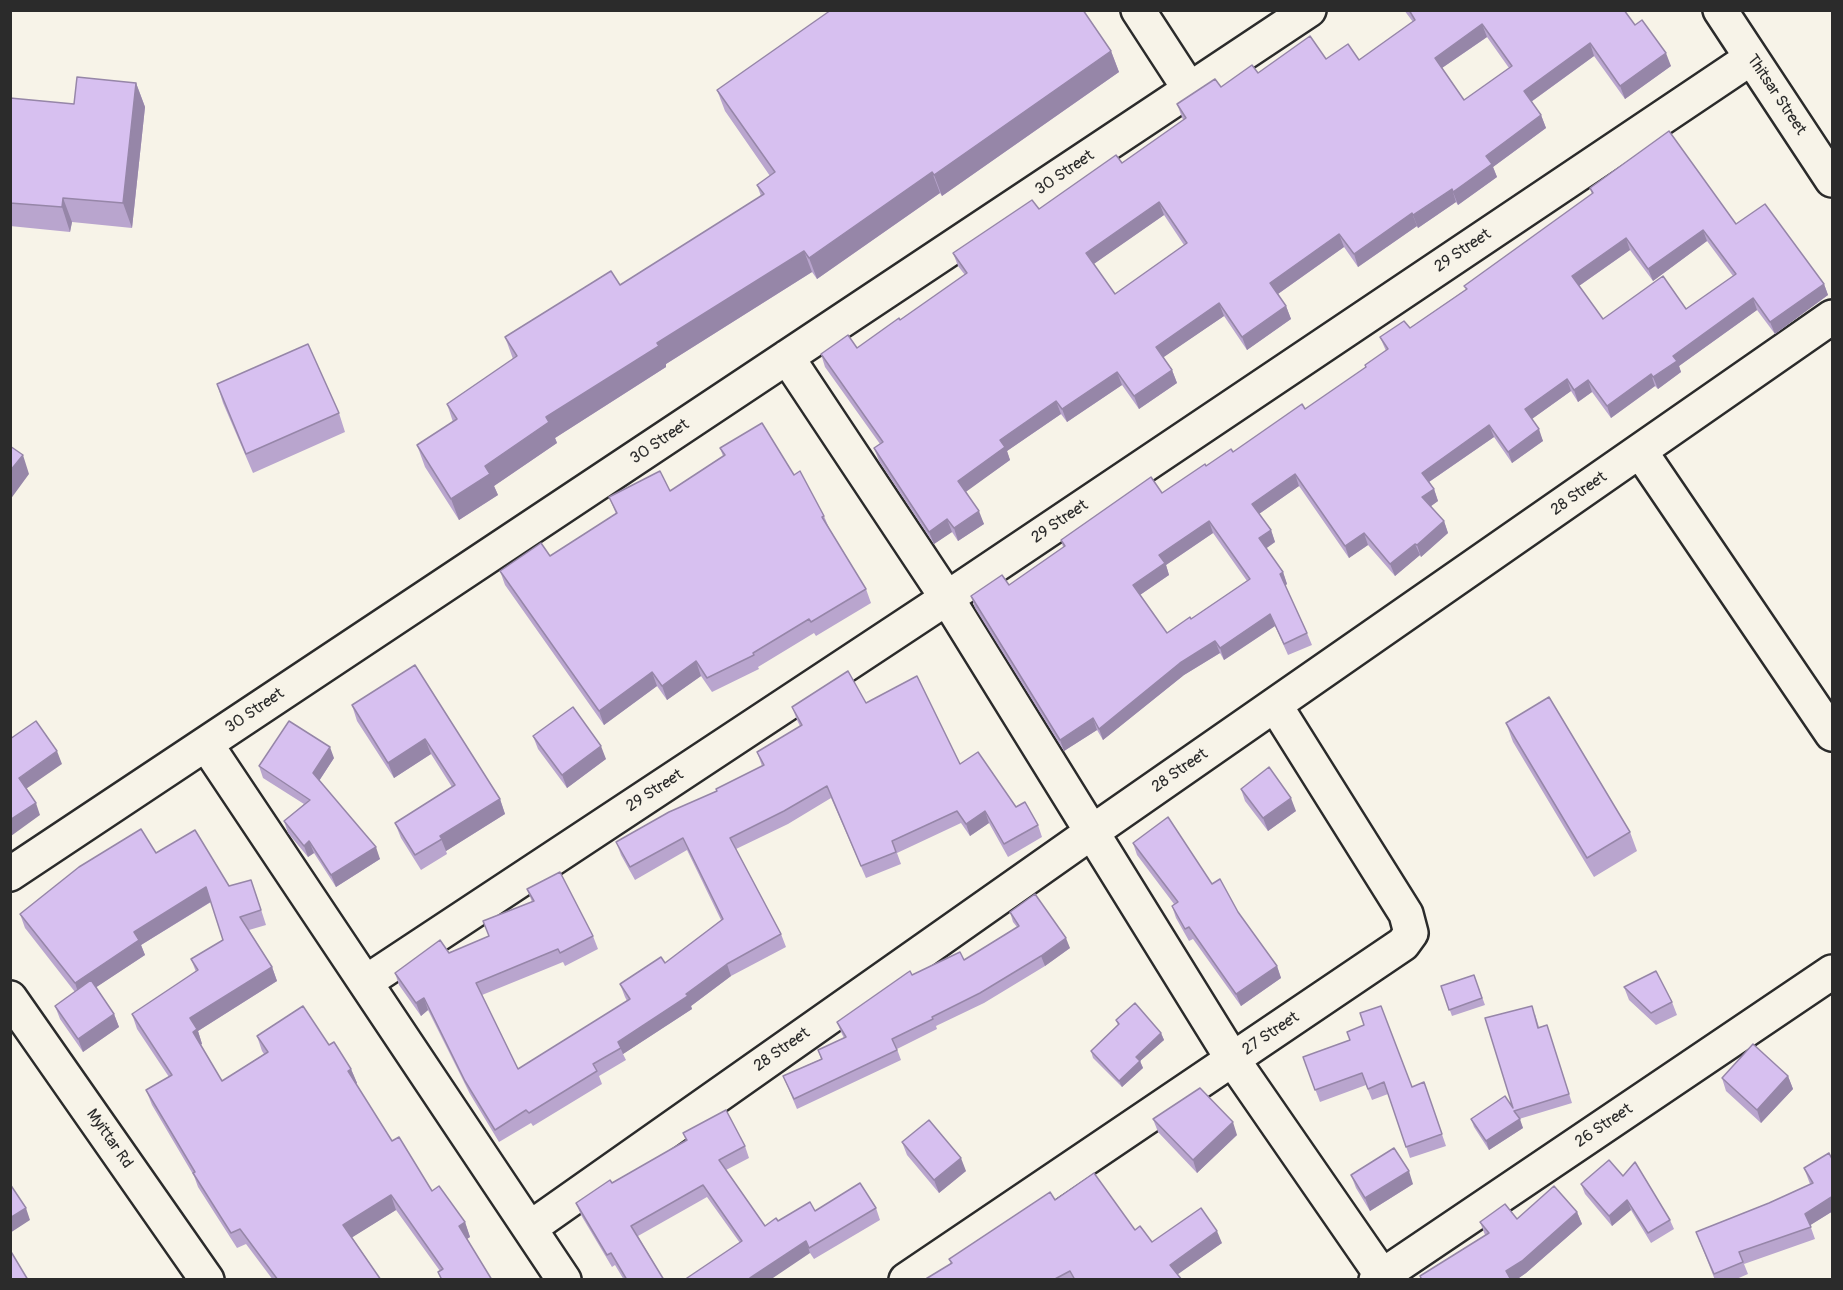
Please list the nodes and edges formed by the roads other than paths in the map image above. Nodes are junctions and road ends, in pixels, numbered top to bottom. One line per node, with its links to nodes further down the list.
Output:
1 (1138, 10): 5 (street)
2 (1309, 10): 5 (street, 30 Street)
3 (1720, 10): 4 (street, Thitsar Street)
4 (1751, 58): 6 (street, Thitsar Street); 10 (street, 29 Street)
5 (1190, 90): 8 (street, 30 Street)
6 (1833, 180)
7 (1833, 317): 9 (street, 28 Street)
8 (787, 357): 10 (street); 13 (street, 30 Street)
9 (1640, 451): 11 (street, 28 Street); 12 (street)
10 (947, 598): 14 (street); 17 (street, 29 Street)
11 (1275, 705): 14 (street, 28 Street); 19 (street, 27 Street)
12 (1833, 734)
13 (206, 744): 15 (street, 30 Street); 17 (street)
14 (1092, 832): 19 (street); 20 (street, 28 Street)
15 (10, 874)
16 (1833, 972): 21 (street, 26 Street)
17 (366, 982): 20 (street)
18 (14, 1012): 22 (street, Myittar Rd)
19 (1233, 1060): 21 (street); 24 (street, 27 Street)
20 (530, 1228): 23 (street)
21 (1381, 1278)
22 (207, 1280)
23 (564, 1280)
24 (906, 1280)

